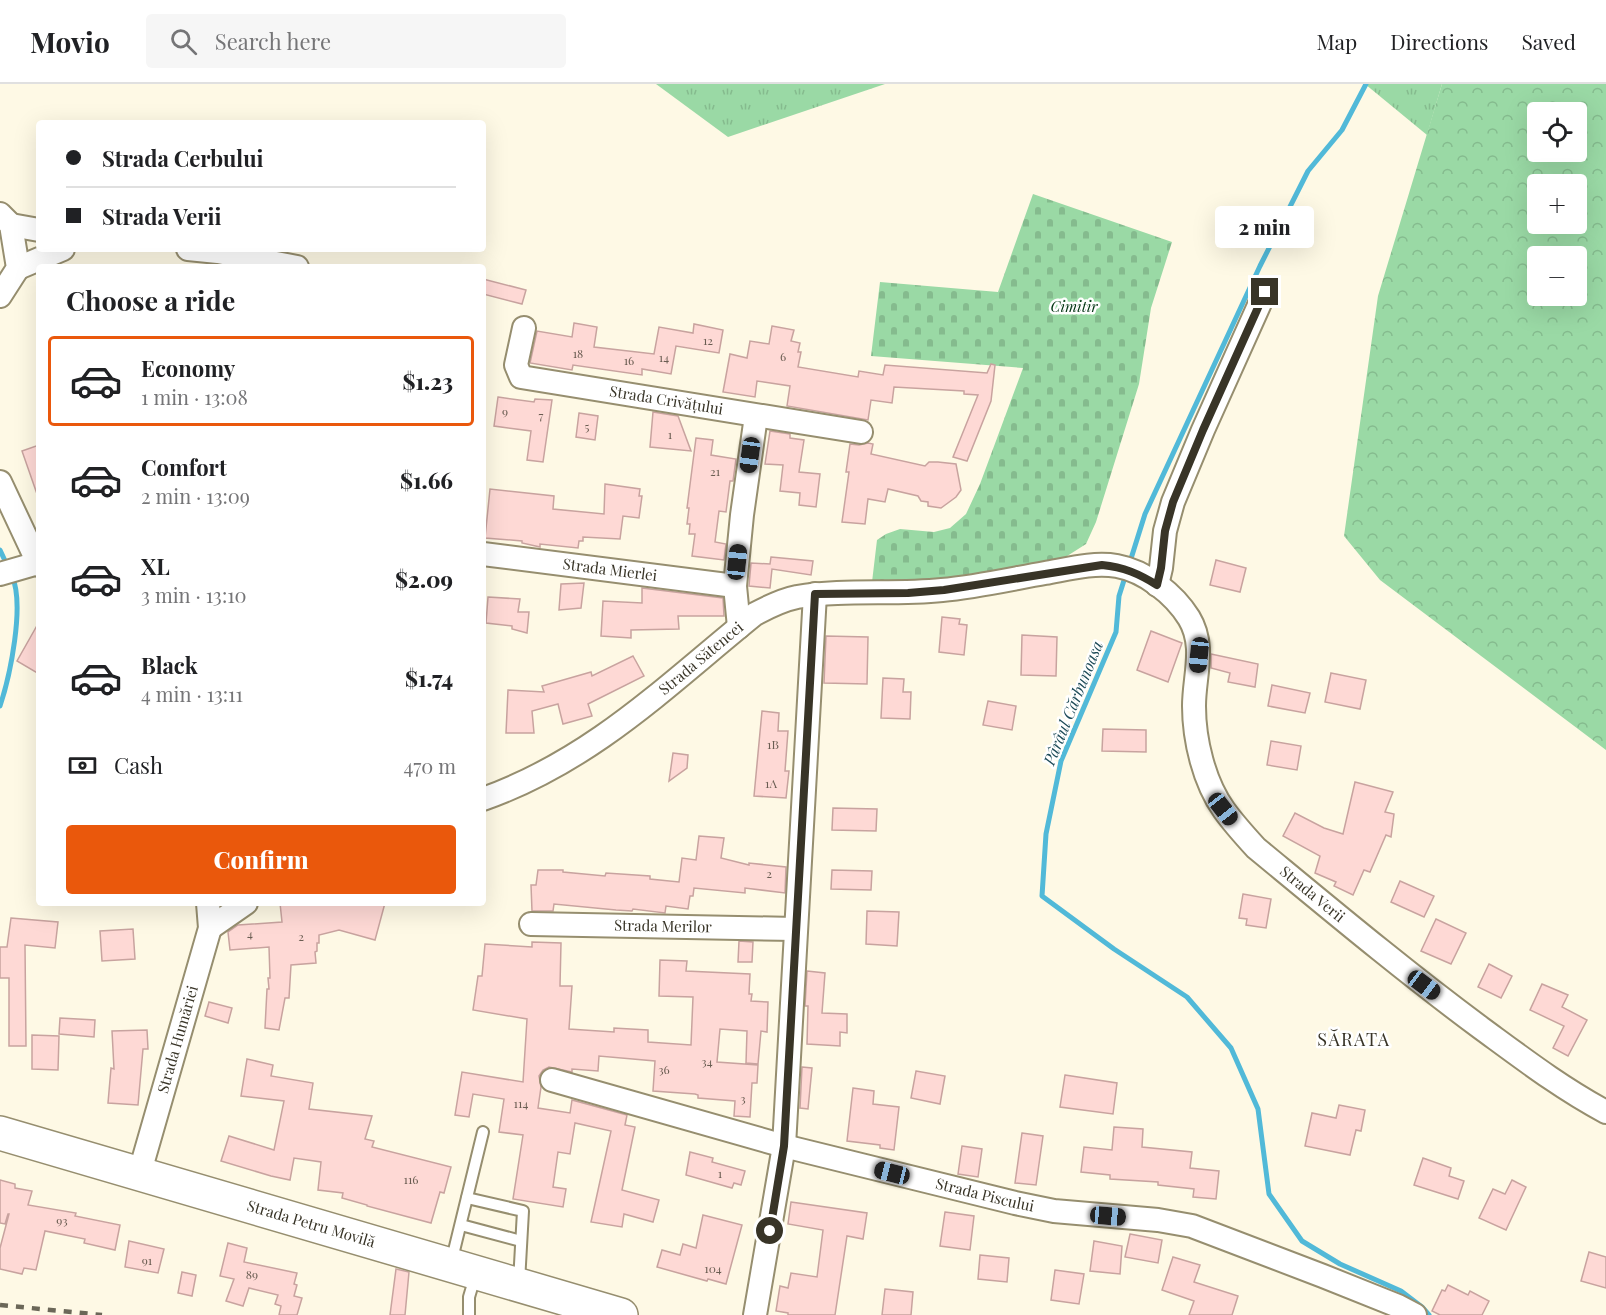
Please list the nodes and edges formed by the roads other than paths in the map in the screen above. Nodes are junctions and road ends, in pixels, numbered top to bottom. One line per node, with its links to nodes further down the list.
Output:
1 (6, 220): 2 (street); 6 (street)
2 (36, 229)
3 (56, 252): 6 (street)
4 (218, 252): 5 (street)
5 (281, 264)
6 (18, 268): 8 (street)
7 (1265, 292): 17 (street)
8 (0, 296)
9 (524, 328): 10 (street, Strada Crivățului)
10 (756, 416): 11 (street, Strada Crivățului); 18 (street, Strada Sătencei)
11 (861, 432)
12 (0, 482): 14 (street)
13 (486, 554): 18 (street, Strada Mierlei)
14 (36, 560)
15 (36, 565): 16 (street)
16 (0, 574)
17 (1138, 575): 19 (street); 28 (street, Strada Verii)
18 (735, 586): 20 (street, Strada Sătencei)
19 (815, 594): 20 (street); 26 (street)
20 (739, 627): 21 (street, Strada Sătencei)
21 (486, 798)
22 (208, 906): 25 (street, Strada Humăriei)
23 (242, 906): 25 (street)
24 (531, 924): 26 (street, Strada Merilor)
25 (210, 928): 32 (street, Strada Humăriei)
26 (795, 929): 31 (street)
27 (552, 1080): 31 (street, Strada Piscului)
28 (1606, 1112)
29 (483, 1131): 33 (lane)
30 (0, 1133): 32 (main road, Strada Petru Movilă)
31 (784, 1146): 40 (street); 41 (street, Strada Piscului)
32 (139, 1175): 36 (main road, Strada Petru Movilă)
33 (467, 1197): 34 (lane); 35 (lane)
34 (460, 1225): 35 (lane); 36 (lane)
35 (521, 1241): 37 (lane)
36 (464, 1269): 37 (main road, Strada Petru Movilă); 38 (lane)
37 (519, 1285): 39 (main road, Strada Petru Movilă)
38 (469, 1315)
39 (621, 1315)
40 (755, 1315)
41 (1414, 1315)

